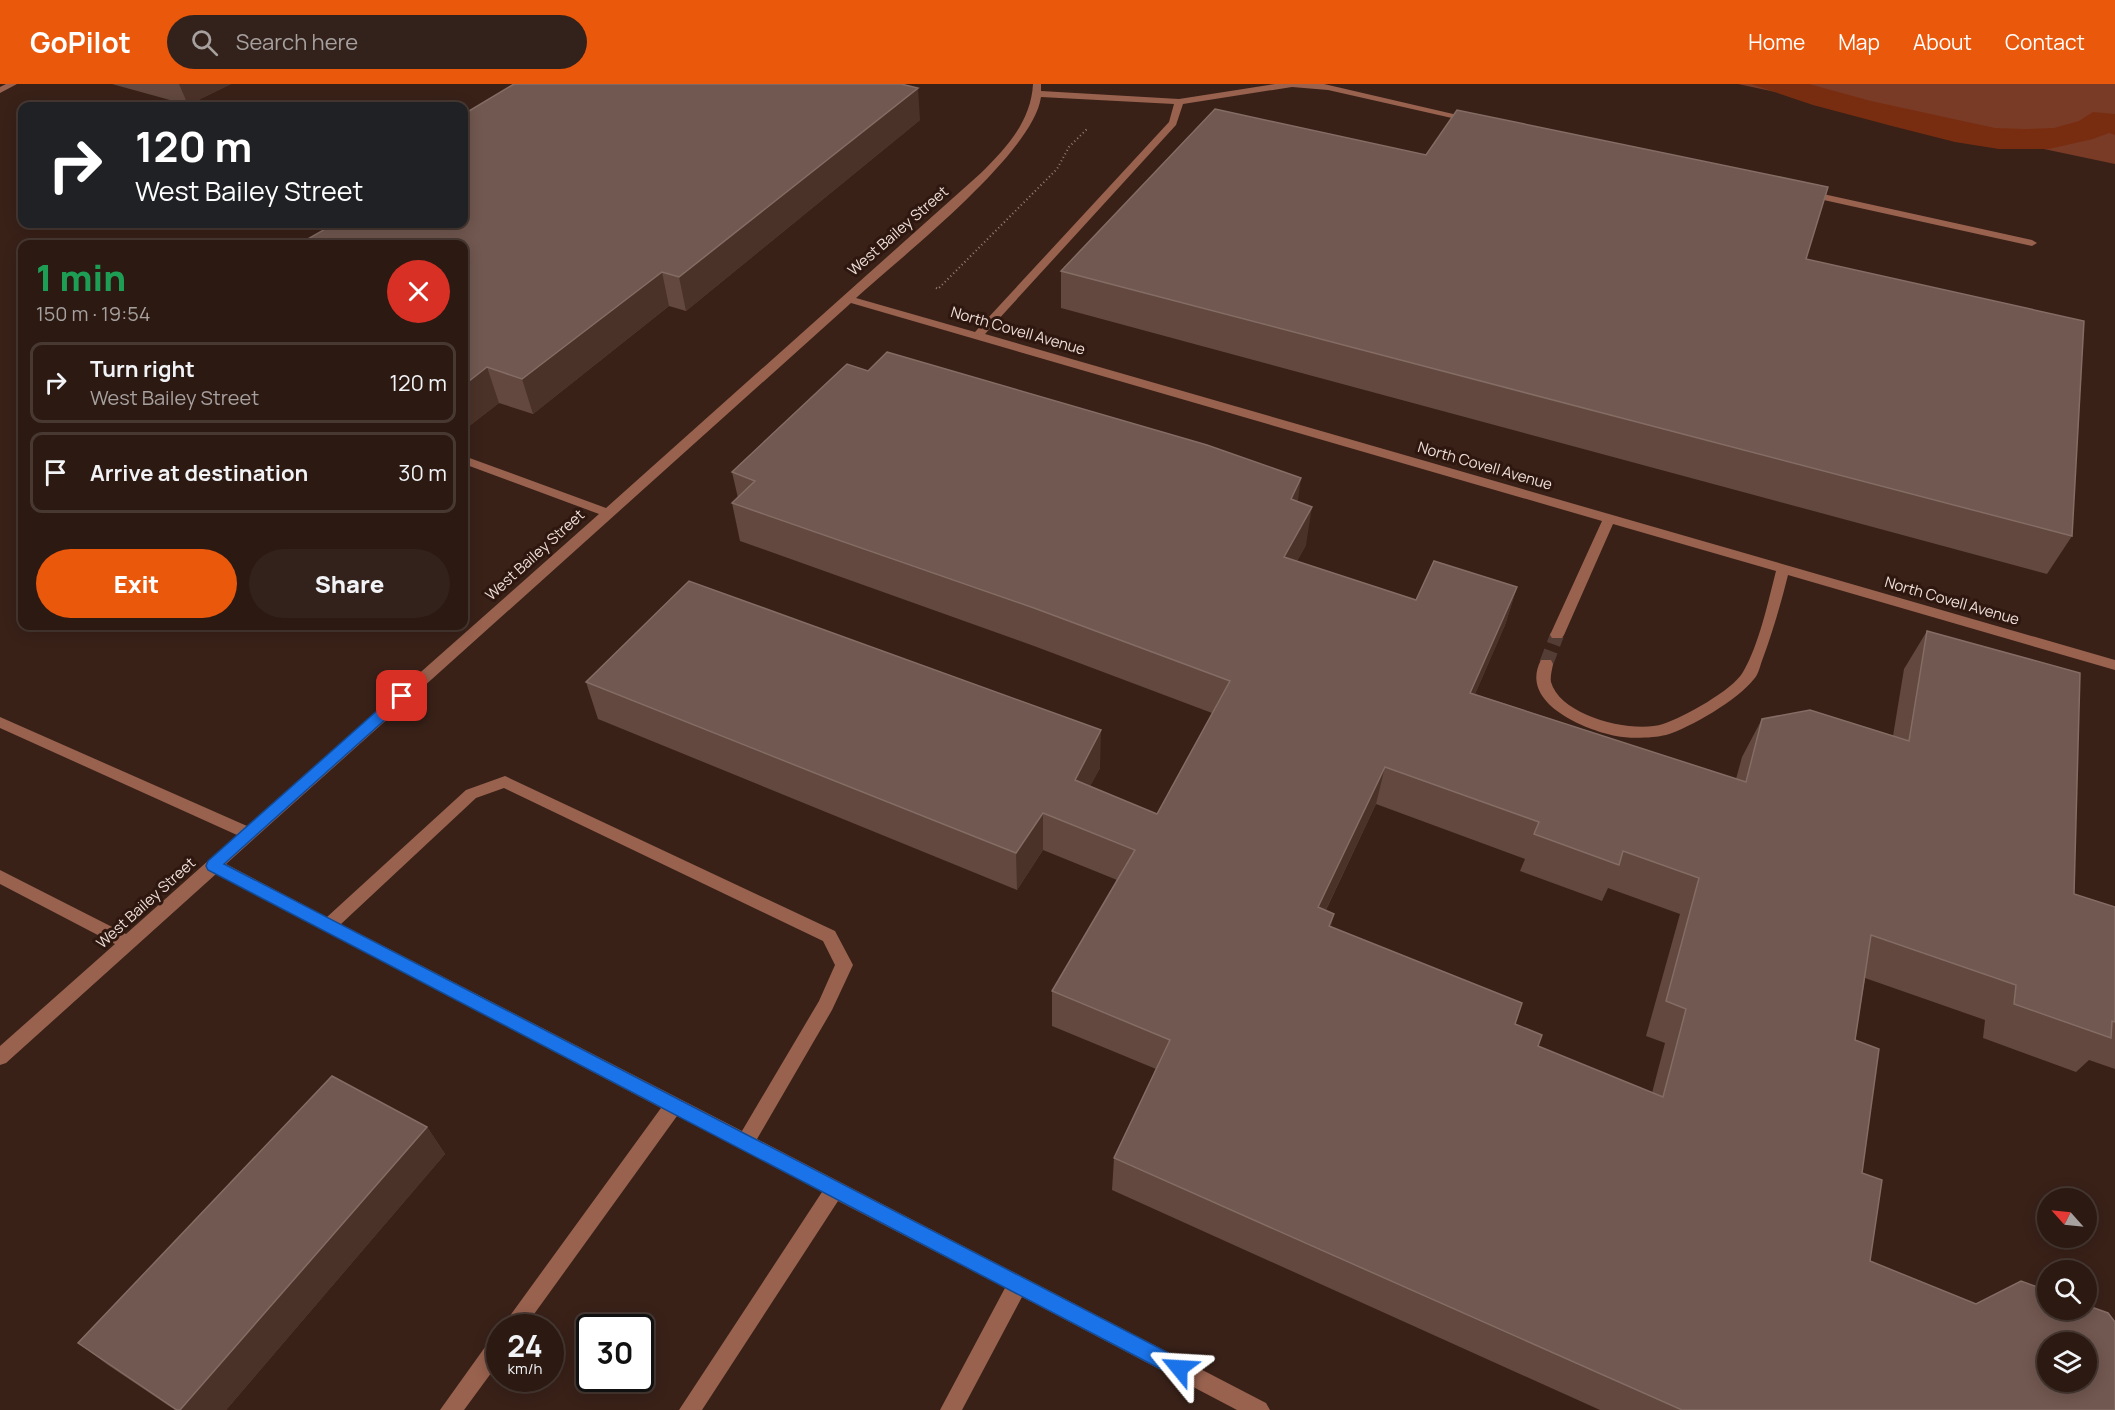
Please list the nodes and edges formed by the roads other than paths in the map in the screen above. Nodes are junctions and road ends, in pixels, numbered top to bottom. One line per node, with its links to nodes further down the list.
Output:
1 (13, 84): 3 (street)
2 (1037, 89): 4 (street); 8 (street, West Bailey Street)
3 (0, 90)
4 (1179, 102): 5 (street); 9 (street)
5 (1490, 123)
6 (1790, 189): 7 (street)
7 (2032, 243)
8 (846, 298): 9 (street, North Covell Avenue); 11 (street, West Bailey Street)
9 (977, 336): 12 (street, North Covell Avenue)
10 (468, 461): 11 (street)
11 (607, 513): 18 (street, West Bailey Street)
12 (1609, 519): 13 (street, North Covell Avenue); 14 (street)
13 (1783, 569): 15 (street); 16 (street, North Covell Avenue)
14 (1557, 635)
15 (1546, 664)
16 (2115, 665)
17 (0, 722): 18 (street)
18 (249, 834): 19 (street, West Bailey Street)
19 (213, 866): 21 (street); 22 (street, West Bailey Street)
20 (0, 876): 22 (street)
21 (329, 925): 24 (street); 25 (street)
22 (128, 942): 23 (street, West Bailey Street)
23 (0, 1057)
24 (674, 1105): 25 (street); 28 (street)
25 (745, 1143): 26 (street)
26 (835, 1190): 27 (street); 31 (street)
27 (1018, 1285): 32 (street); 33 (street)
28 (521, 1314)
29 (486, 1362): 30 (street)
30 (451, 1410)
31 (690, 1410)
32 (951, 1410)
33 (1259, 1410)

